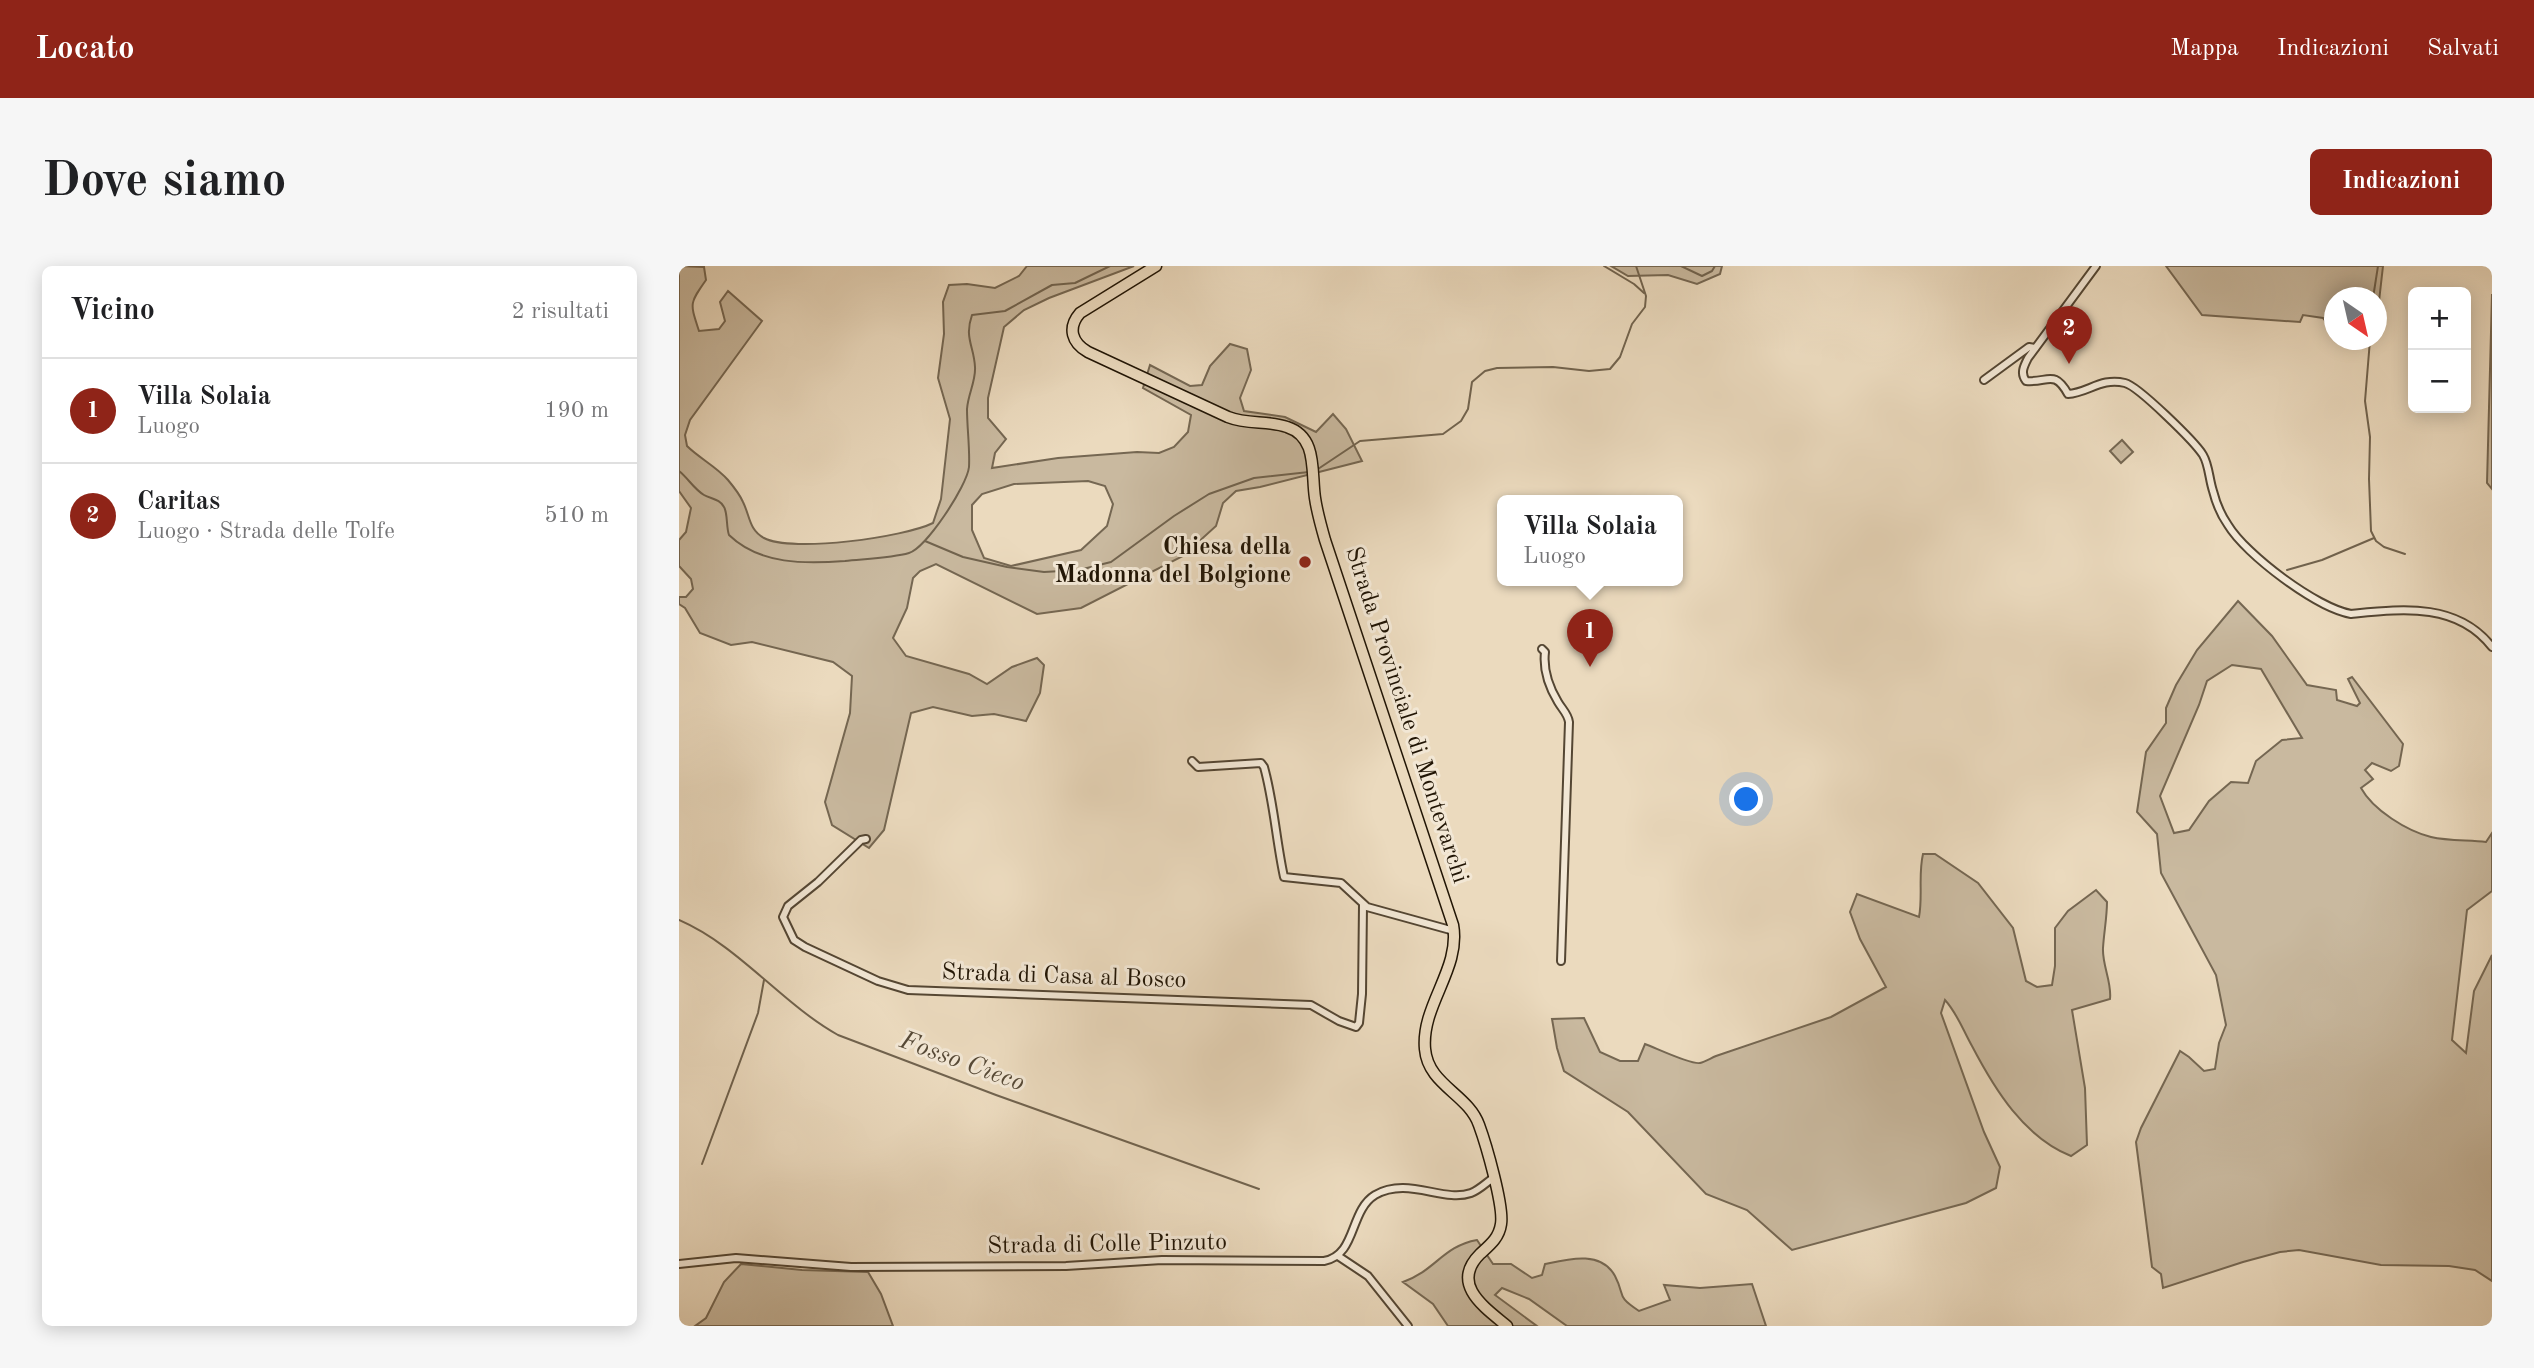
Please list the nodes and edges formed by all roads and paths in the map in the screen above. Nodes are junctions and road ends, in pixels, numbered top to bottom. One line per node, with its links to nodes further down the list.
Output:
1 (1156, 266): 10 (main road, Strada Provinciale di Montevarchi)
2 (2096, 266): 3 (street)
3 (2035, 348): 4 (street); 5 (street)
4 (1985, 380)
5 (2492, 647)
6 (1542, 649): 11 (street)
7 (1192, 761): 9 (street)
8 (866, 839): 9 (street, Strada di Casa al Bosco)
9 (1363, 905): 10 (street)
10 (1454, 932): 12 (main road, Strada Provinciale di Montevarchi)
11 (1561, 961)
12 (1493, 1178): 13 (street); 16 (main road, Strada Provinciale di Montevarchi)
13 (1338, 1256): 14 (street, Strada di Colle Pinzuto); 15 (street)
14 (679, 1264)
15 (1408, 1326)
16 (1507, 1326)

